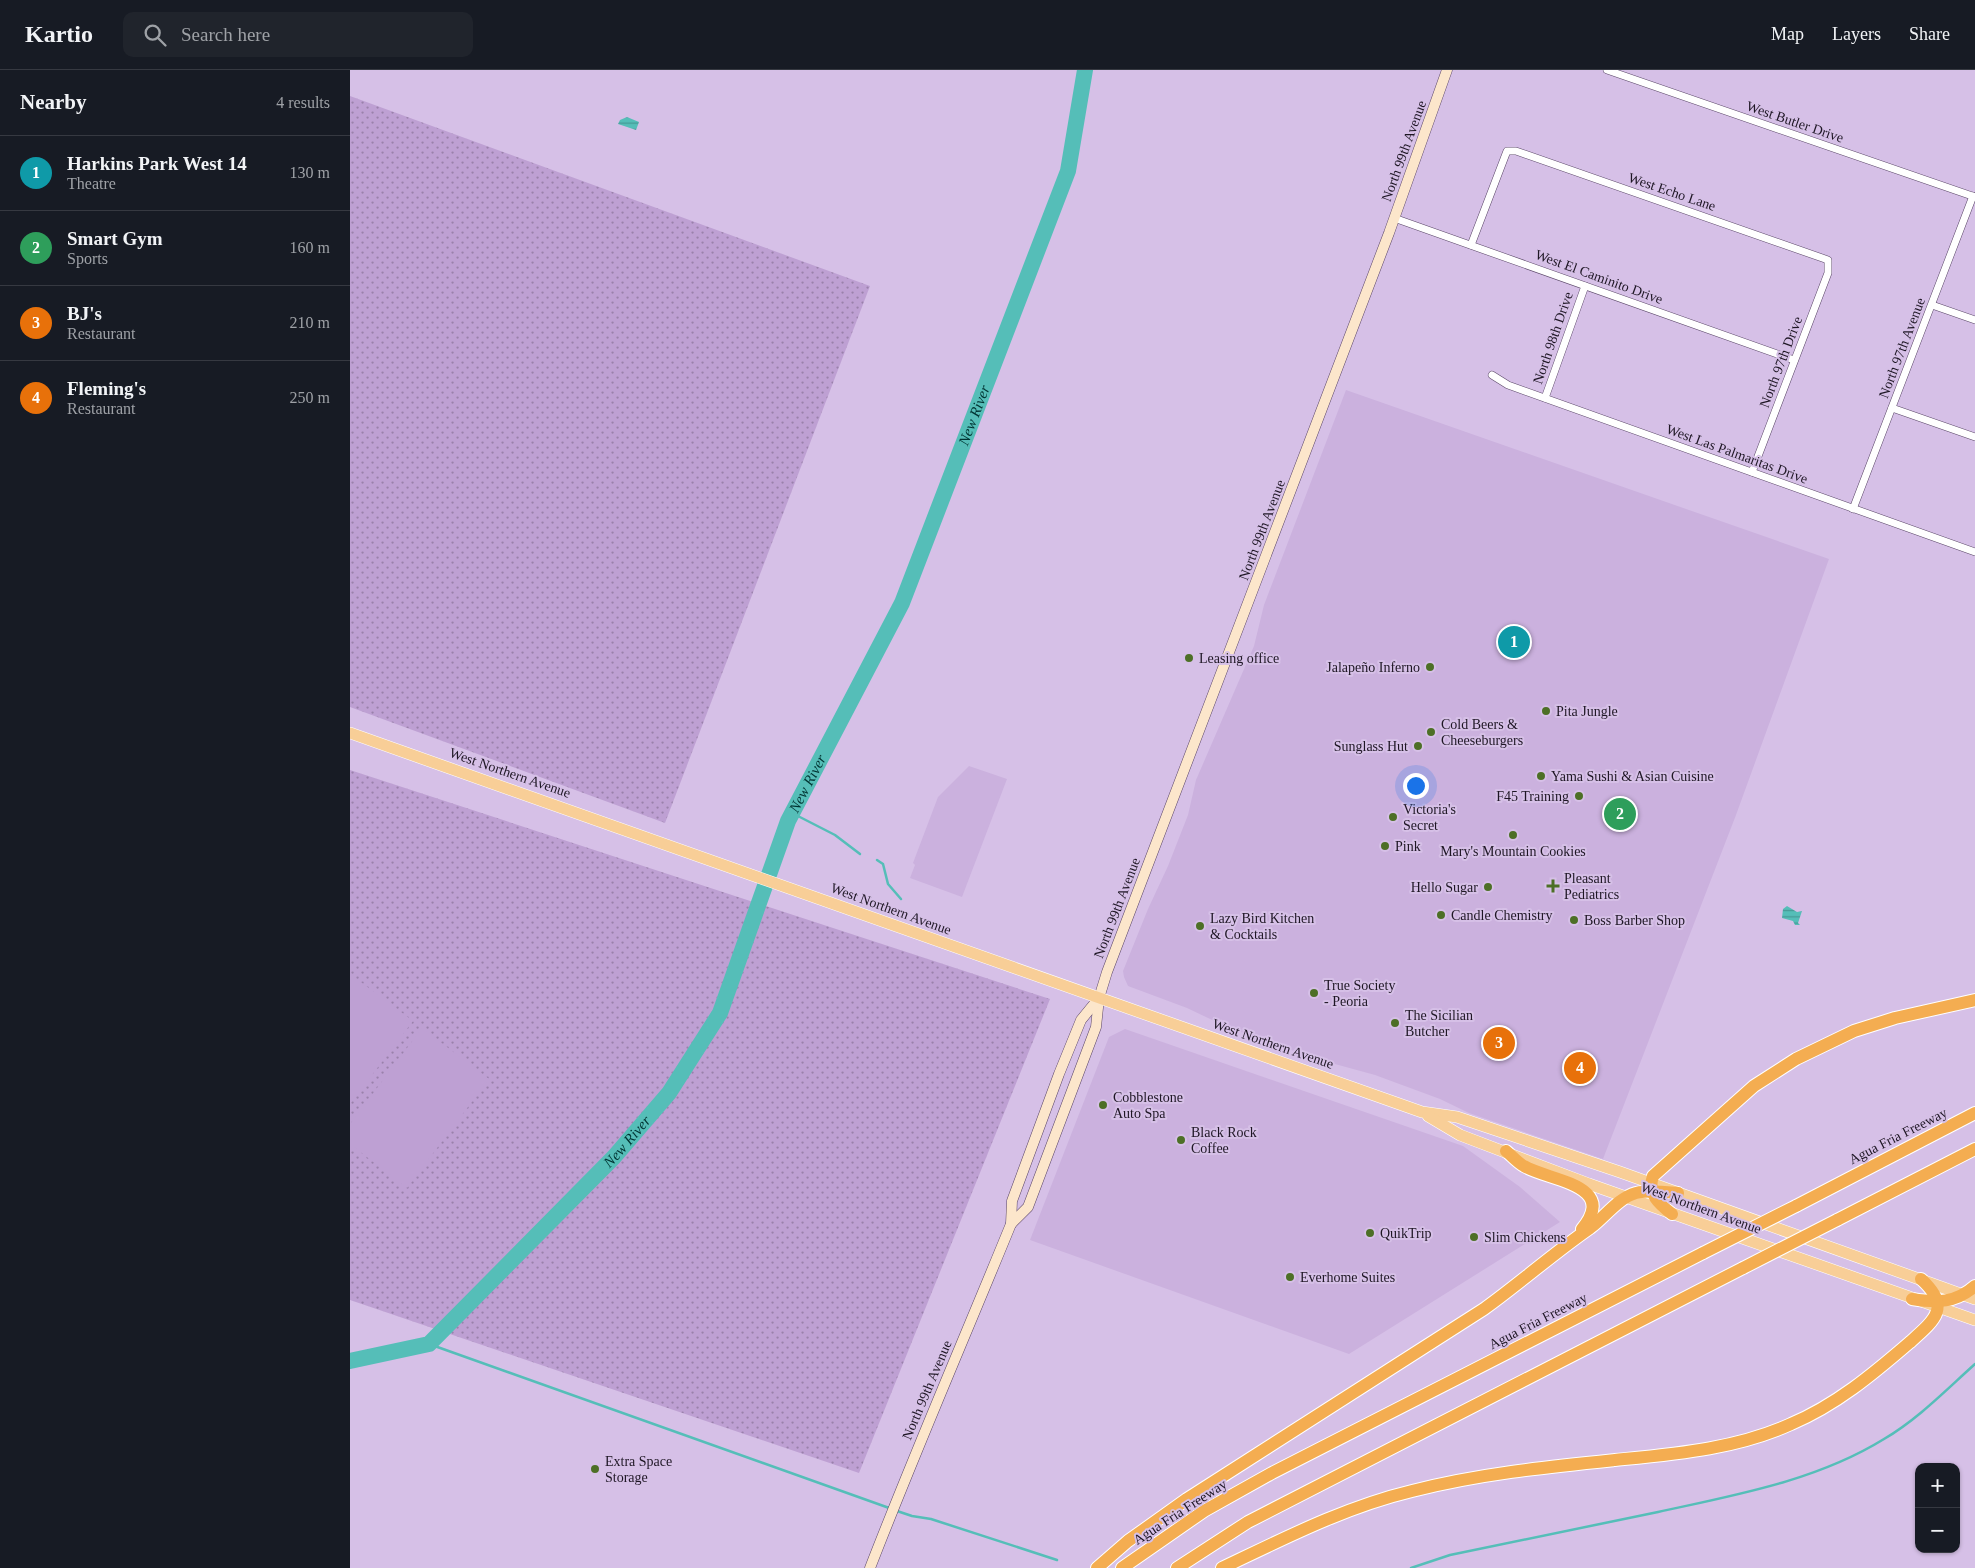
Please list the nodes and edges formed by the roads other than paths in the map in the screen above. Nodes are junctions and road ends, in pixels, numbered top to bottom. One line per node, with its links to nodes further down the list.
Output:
1 (1447, 70): 4 (main road, North 99th Avenue)
2 (1607, 70): 3 (street, West Butler Drive)
3 (1974, 197): 8 (street, North 97th Avenue)
4 (1394, 218): 5 (street, West El Caminito Drive); 19 (main road, North 99th Avenue)
5 (1471, 245): 6 (street, West Echo Lane); 7 (street, West El Caminito Drive)
6 (1828, 260): 10 (street, North 97th Drive)
7 (1585, 286): 10 (street, West El Caminito Drive); 12 (street, North 98th Drive)
8 (1932, 305): 9 (street); 13 (street, North 97th Avenue)
9 (1975, 320)
10 (1794, 360): 15 (street, North 97th Drive)
11 (1492, 375): 12 (street, West Las Palmaritas Drive)
12 (1545, 398): 15 (street, West Las Palmaritas Drive)
13 (1892, 408): 14 (street); 16 (street, North 97th Avenue)
14 (1975, 437)
15 (1752, 472): 16 (street, West Las Palmaritas Drive)
16 (1853, 509): 17 (street, West Las Palmaritas Drive)
17 (1975, 552)
18 (350, 732): 19 (main road, West Northern Avenue)
19 (1099, 998): 21 (main road, West Northern Avenue); 29 (main road, North 99th Avenue); 29 (main road, North 99th Avenue)
20 (1975, 1000): 25 (highway)
21 (1422, 1112): 24 (main road, West Northern Avenue); 25 (main road, West Northern Avenue)
22 (1975, 1113): 39 (highway, Agua Fria Freeway, bridge)
23 (1975, 1149): 40 (highway, bridge)
24 (1506, 1151): 27 (main road, West Northern Avenue); 30 (highway)
25 (1651, 1187): 26 (highway); 27 (highway); 28 (highway)
26 (1678, 1193): 31 (main road, West Northern Avenue)
27 (1626, 1197): 28 (main road, West Northern Avenue); 30 (highway)
28 (1672, 1214): 34 (main road, West Northern Avenue)
29 (1010, 1224): 37 (main road, North 99th Avenue)
30 (1577, 1236): 38 (highway)
31 (1921, 1279): 33 (main road, West Northern Avenue); 35 (highway)
32 (1975, 1286): 33 (highway)
33 (1970, 1297): 35 (highway)
34 (1912, 1299): 35 (highway)
35 (1939, 1305): 36 (main road); 41 (highway)
36 (1975, 1320)
37 (870, 1568)
38 (1097, 1568)
39 (1122, 1568)
40 (1177, 1568)
41 (1222, 1568)

